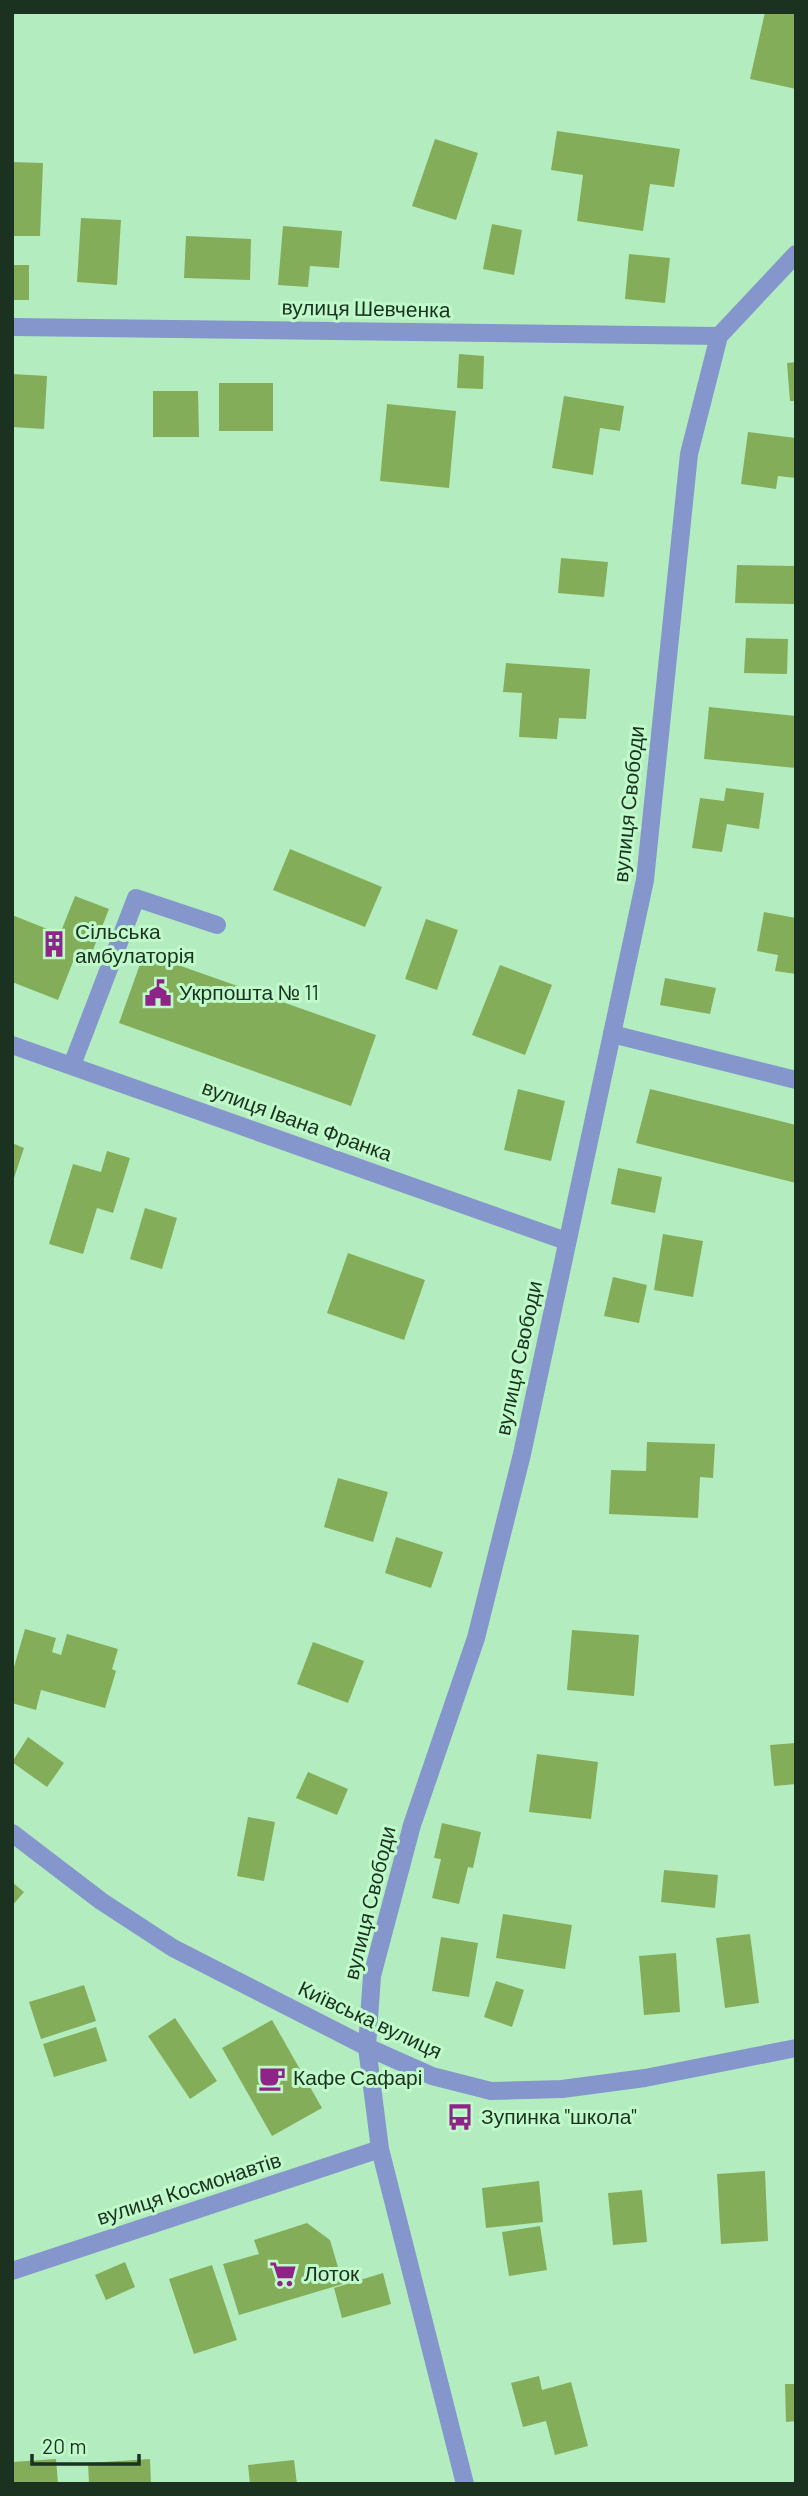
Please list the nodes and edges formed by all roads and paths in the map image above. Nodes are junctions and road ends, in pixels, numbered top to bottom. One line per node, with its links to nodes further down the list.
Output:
1 (796, 254): 3 (street, вулиця Свободи)
2 (12, 327): 3 (street, вулиця Шевченка)
3 (719, 336): 5 (street, вулиця Свободи)
4 (217, 925): 7 (street)
5 (612, 1034): 8 (street); 9 (street, вулиця Свободи)
6 (12, 1045): 7 (street, вулиця Івана Франка)
7 (72, 1065): 9 (street, вулиця Івана Франка)
8 (796, 1080)
9 (566, 1241): 11 (street, вулиця Свободи)
10 (12, 1833): 11 (street, Київська вулиця)
11 (368, 2047): 12 (street, Київська вулиця); 13 (street, вулиця Свободи)
12 (796, 2048)
13 (380, 2150): 14 (street, вулиця Космонавтів); 15 (street, вулиця Свободи)
14 (12, 2271)
15 (465, 2484)

